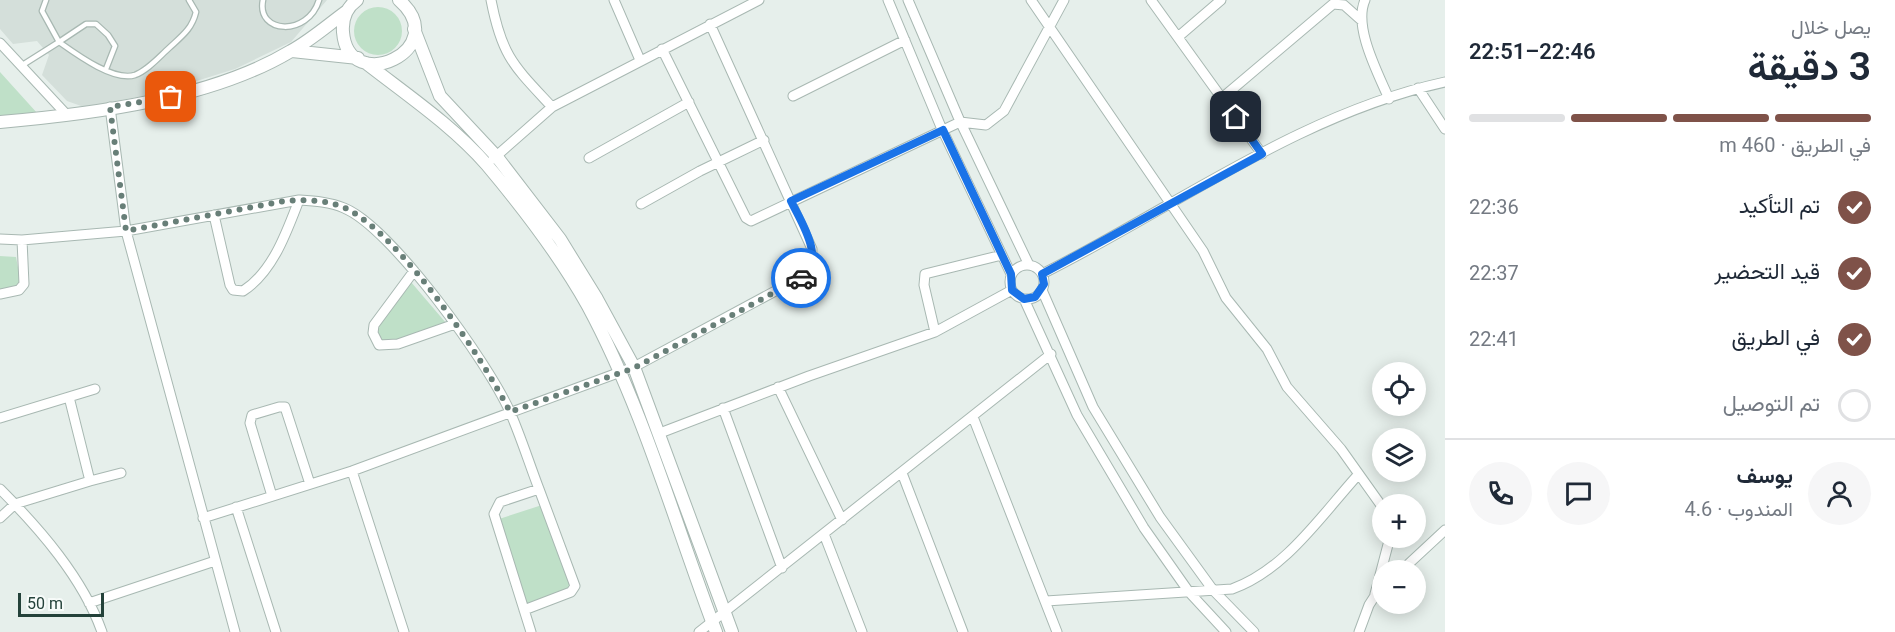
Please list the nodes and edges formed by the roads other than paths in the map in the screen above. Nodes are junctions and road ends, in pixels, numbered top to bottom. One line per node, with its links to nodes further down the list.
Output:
1 (46, 0): 24 (lane)
2 (189, 0): 31 (lane)
3 (264, 0): 4 (lane)
4 (319, 0)
5 (399, 0): 17 (street)
6 (491, 0): 39 (street)
7 (614, 0): 29 (street)
8 (759, 0): 19 (street)
9 (888, 0): 23 (street)
10 (908, 0): 42 (street)
11 (1031, 0): 20 (street)
12 (1064, 0): 20 (street)
13 (1151, 0): 22 (street)
14 (1221, 0): 22 (street)
15 (1365, 0): 18 (street)
16 (351, 3): 27 (street); 28 (street)
17 (409, 5): 21 (street)
18 (1362, 21): 35 (street); 36 (street)
19 (710, 24): 26 (street); 45 (street)
20 (1050, 26): 42 (street); 53 (street)
21 (414, 29): 28 (street); 48 (street)
22 (1178, 37): 35 (street)
23 (905, 40): 34 (street); 44 (street)
24 (59, 42): 30 (lane); 31 (lane); 31 (lane)
25 (0, 43): 30 (street)
26 (662, 49): 29 (street); 37 (street)
27 (292, 51): 28 (street); 38 (street)
28 (362, 60): 48 (street)
29 (639, 60): 39 (street)
30 (21, 66): 40 (street)
31 (106, 69)
32 (1445, 82): 33 (street)
33 (1418, 88): 36 (street); 43 (street)
34 (793, 96)
35 (1222, 98): 46 (street)
36 (1389, 99): 46 (street)
37 (689, 102): 47 (street); 49 (street)
38 (110, 107): 40 (street); 55 (street)
39 (552, 107): 48 (street)
40 (66, 114): 41 (street)
41 (0, 122)
42 (960, 122): 44 (street); 59 (street)
43 (1445, 129)
44 (943, 130): 51 (street); 58 (street)
45 (765, 140): 49 (street); 51 (street)
46 (1262, 154): 53 (street)
47 (589, 158)
48 (491, 160): 70 (street); 71 (street)
49 (716, 163): 51 (street); 52 (street)
50 (299, 200): 54 (street); 54 (street); 60 (street)
51 (791, 201): 70 (street)
52 (641, 204)
53 (1171, 204): 62 (street); 83 (street)
54 (214, 215): 55 (street)
55 (126, 231): 57 (street); 92 (street)
56 (0, 238): 57 (street)
57 (22, 240): 65 (street)
58 (1002, 255): 61 (street); 68 (street)
59 (1029, 265): 61 (street); 62 (street)
60 (414, 271): 67 (street); 67 (street)
61 (1011, 274): 63 (street)
62 (1042, 274): 64 (street)
63 (1012, 290): 66 (street); 68 (street)
64 (1042, 290): 66 (street); 100 (street)
65 (0, 294)
66 (1024, 299): 69 (street)
67 (455, 324): 76 (street)
68 (935, 332): 72 (street)
69 (1052, 354): 77 (street); 101 (street)
70 (634, 368): 71 (street); 79 (street)
71 (620, 372): 76 (street); 107 (street)
72 (778, 387): 75 (street); 94 (street)
73 (95, 389): 74 (street)
74 (69, 397): 78 (street); 84 (street)
75 (723, 408): 79 (street); 99 (street)
76 (510, 412): 80 (street); 87 (street)
77 (973, 417): 82 (street); 102 (street)
78 (0, 418)
79 (660, 433): 106 (street)
80 (352, 471): 85 (street); 111 (street)
81 (121, 473): 84 (street)
82 (902, 473): 94 (street); 116 (street)
83 (1357, 476): 88 (street); 100 (street)
84 (90, 481): 90 (street)
85 (310, 484): 89 (street); 89 (street)
86 (0, 489): 90 (street)
87 (539, 489): 105 (street); 105 (street)
88 (1372, 494)
89 (272, 496): 91 (street)
90 (15, 504): 93 (street); 104 (street)
91 (236, 507): 92 (street); 110 (street)
92 (203, 518): 98 (street)
93 (0, 519)
94 (842, 520): 96 (street)
95 (1445, 530): 97 (street)
96 (824, 534): 99 (street); 115 (street)
97 (1413, 560)
98 (215, 561): 104 (street); 109 (street)
99 (782, 568): 106 (street)
100 (1213, 590): 101 (street); 119 (street)
101 (1188, 592): 102 (street); 118 (street)
102 (1046, 601): 117 (street)
103 (1372, 601): 120 (street)
104 (89, 603): 108 (street)
105 (524, 610): 112 (street)
106 (724, 613): 107 (street); 114 (street)
107 (714, 627): 113 (street)
108 (102, 632)
109 (235, 632)
110 (276, 632)
111 (404, 632)
112 (531, 632)
113 (699, 632)
114 (732, 632)
115 (862, 632)
116 (963, 632)
117 (1057, 632)
118 (1226, 632)
119 (1254, 632)
120 (1359, 632)

